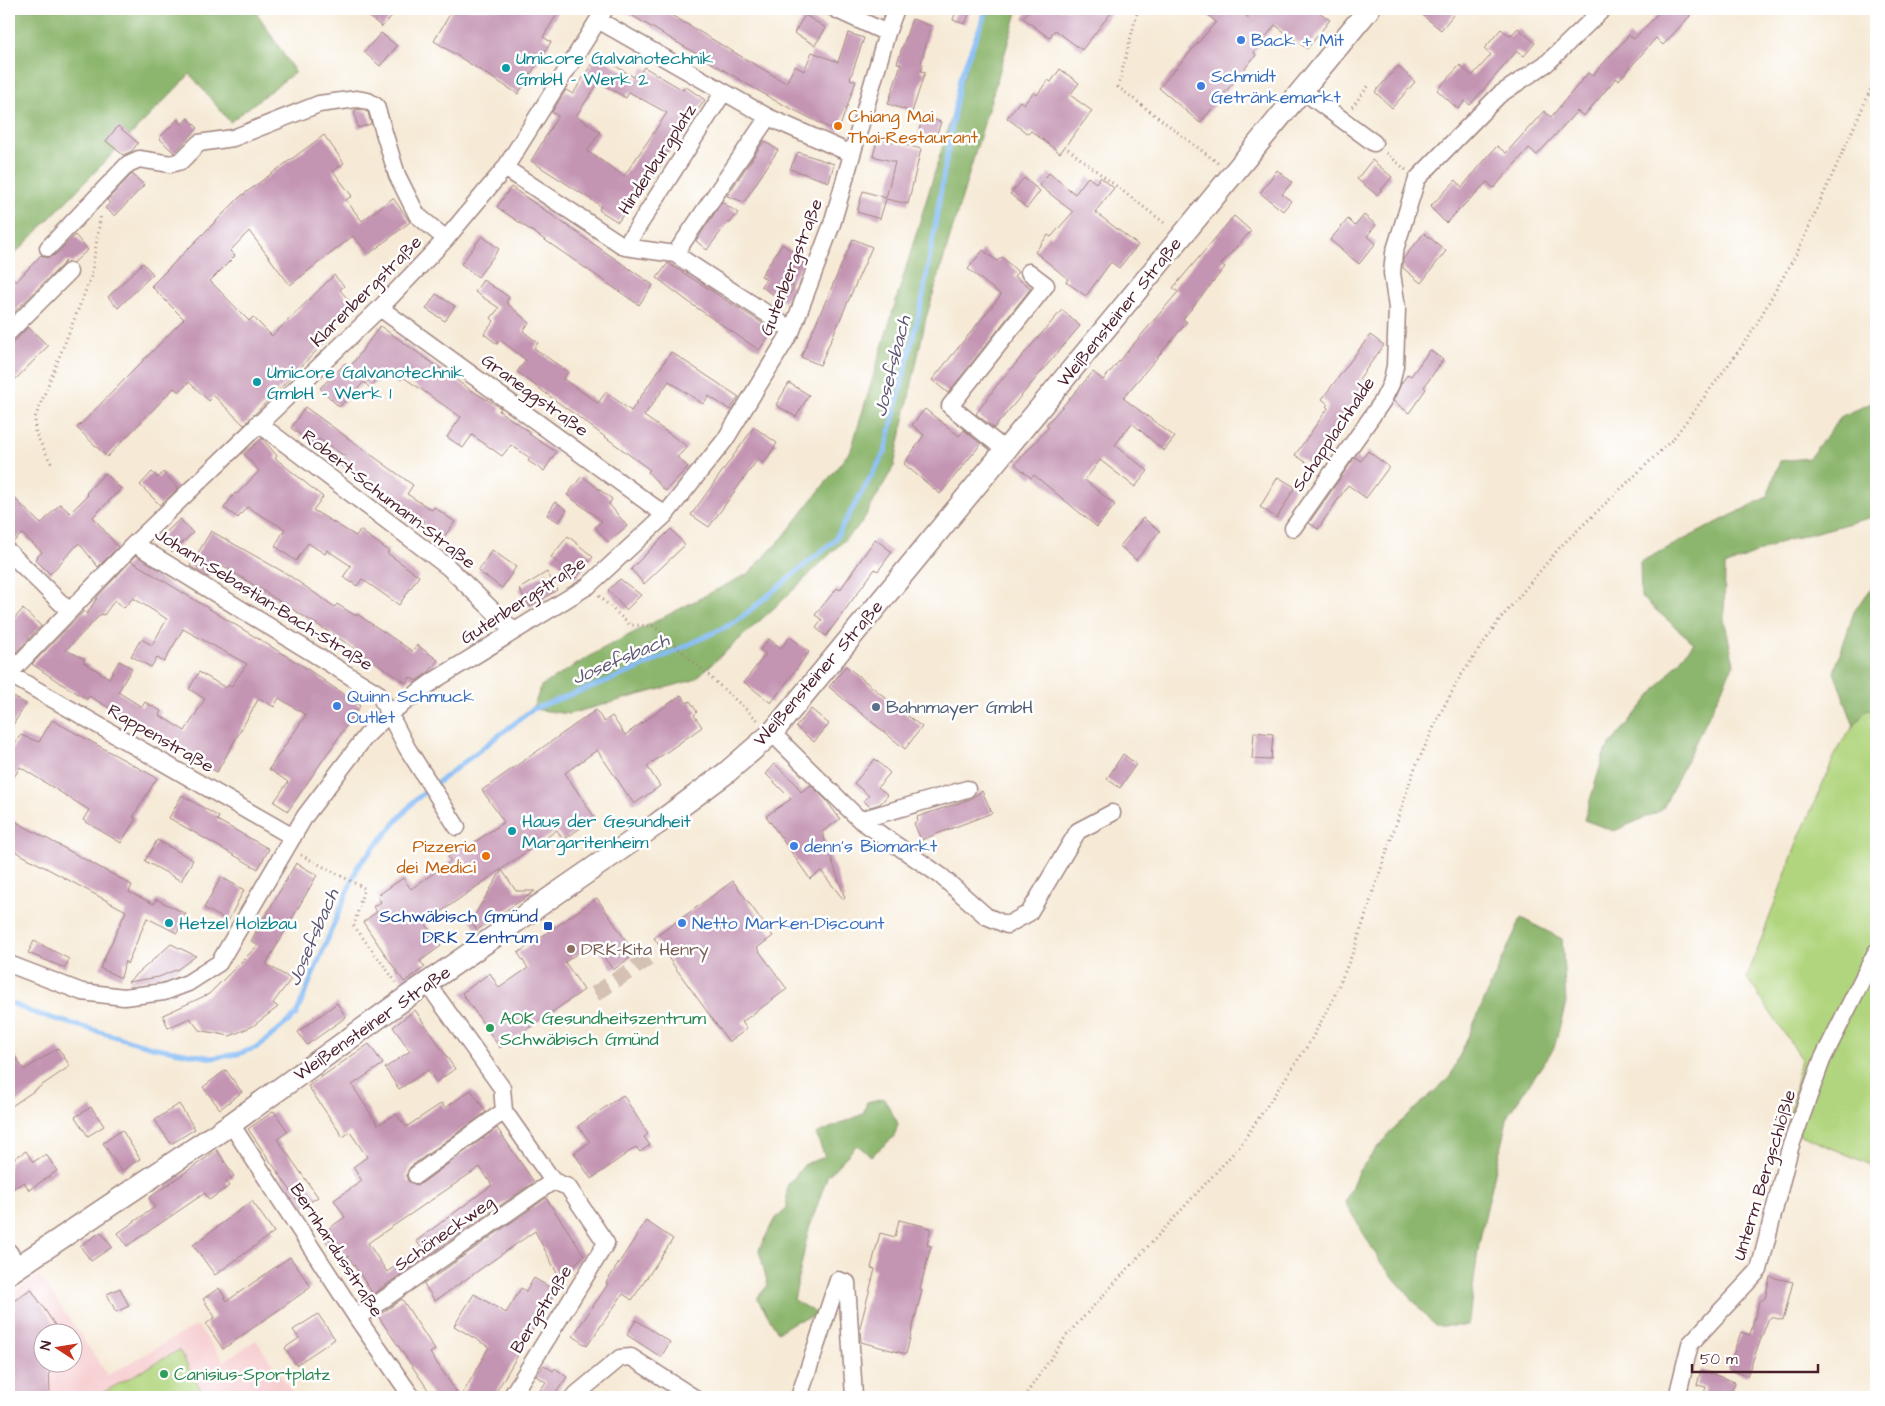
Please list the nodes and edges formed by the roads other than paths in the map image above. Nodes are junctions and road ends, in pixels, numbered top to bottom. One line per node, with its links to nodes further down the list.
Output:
1 (835, 9): 6 (street)
2 (896, 9): 6 (street, Gutenbergstraße)
3 (1369, 9): 7 (main road, Weißensteiner Straße)
4 (1603, 9): 25 (street, Schapplachhalde)
5 (602, 14): 8 (street); 12 (street, Klarenbergstraße)
6 (887, 33): 11 (street, Gutenbergstraße)
7 (1302, 90): 10 (street); 23 (main road, Weißensteiner Straße)
8 (724, 93): 9 (street); 14 (street, Hindenburgplatz)
9 (768, 117): 11 (street); 16 (street)
10 (1374, 143)
11 (852, 154): 20 (street, Gutenbergstraße)
12 (505, 168): 13 (street, Klarenbergstraße); 14 (street)
13 (446, 239): 15 (street); 19 (street, Klarenbergstraße)
14 (624, 247): 16 (street)
15 (48, 248)
16 (675, 254): 20 (street)
17 (69, 272): 21 (street)
18 (1029, 272): 23 (street)
19 (380, 308): 22 (street, Klarenbergstraße); 24 (street, Graneggstraße)
20 (792, 330): 24 (street, Gutenbergstraße)
21 (9, 332)
22 (258, 423): 26 (street, Klarenbergstraße); 29 (street, Robert-Schumann-Straße)
23 (1005, 450): 32 (main road, Weißensteiner Straße)
24 (666, 515): 29 (street, Gutenbergstraße)
25 (1293, 528)
26 (135, 544): 28 (street, Klarenbergstraße); 31 (street, Johann-Sebastian-Bach-Straße)
27 (9, 552): 28 (street)
28 (68, 610): 30 (street, Klarenbergstraße)
29 (514, 631): 31 (street, Gutenbergstraße)
30 (9, 674): 37 (street, Rappenstraße)
31 (390, 713): 36 (street, Johann-Sebastian-Bach-Straße); 37 (street, Gutenbergstraße)
32 (772, 733): 35 (street); 40 (main road, Weißensteiner Straße)
33 (967, 789): 35 (street)
34 (1112, 813): 35 (street)
35 (860, 820)
36 (457, 827)
37 (290, 842): 39 (street, Gutenbergstraße)
38 (1876, 952): 54 (street, Unterm Bergschlößle)
39 (9, 964)
40 (427, 983): 41 (street); 42 (main road, Weißensteiner Straße)
41 (504, 1112): 43 (street); 44 (street)
42 (231, 1124): 45 (main road, Weißensteiner Straße); 46 (street, Bernhardusstraße)
43 (416, 1175)
44 (553, 1181): 46 (street, Schöneckweg); 49 (street, Bergstraße)
45 (12, 1264)
46 (357, 1318): 48 (street, Bernhardusstraße)
47 (674, 1392): 50 (street); 51 (street)
48 (412, 1397)
49 (510, 1397)
50 (573, 1397)
51 (693, 1397)
52 (799, 1397): 53 (street)
53 (854, 1397)
54 (1677, 1397)

